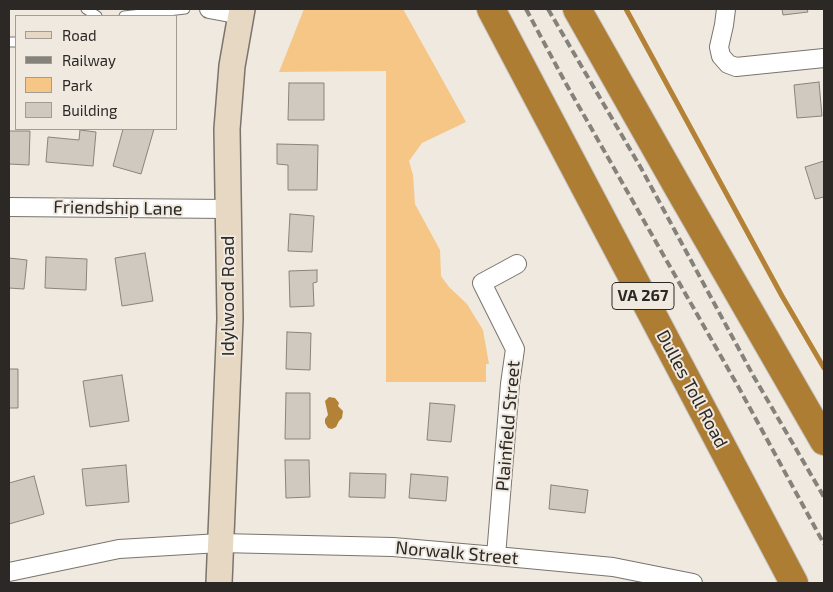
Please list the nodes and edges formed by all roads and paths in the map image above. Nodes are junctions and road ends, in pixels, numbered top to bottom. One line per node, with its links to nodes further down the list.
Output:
1 (185, 9): 7 (lane)
2 (209, 9): 6 (street)
3 (492, 9): 18 (highway, Dulles Toll Road / VA 267)
4 (577, 9): 12 (highway)
5 (726, 9): 8 (street)
6 (242, 12): 10 (main road, Idylwood Road)
7 (133, 15)
8 (824, 58)
9 (9, 207): 10 (street, Friendship Lane)
10 (228, 209): 13 (main road, Idylwood Road)
11 (517, 264): 14 (street, Plainfield Street)
12 (824, 441)
13 (220, 543): 14 (street, Norwalk Street); 15 (street, Norwalk Street); 16 (main road, Idylwood Road)
14 (496, 556): 17 (street, Norwalk Street)
15 (9, 572)
16 (219, 583)
17 (693, 583)
18 (794, 583)

